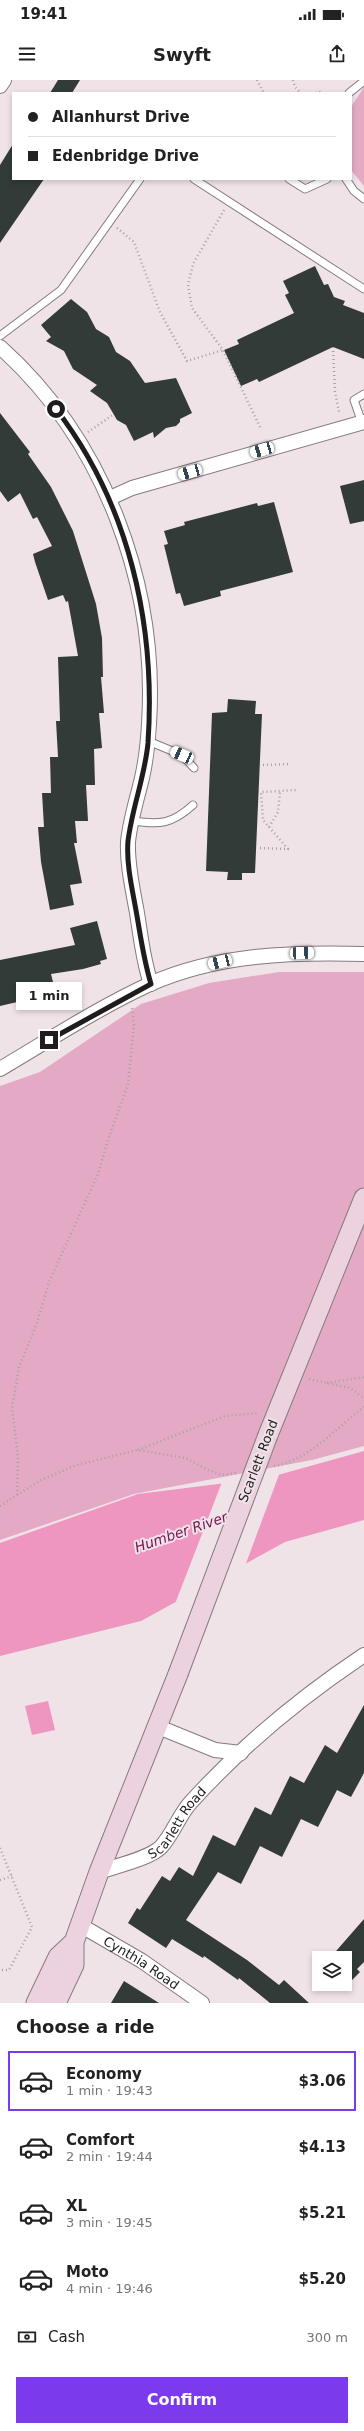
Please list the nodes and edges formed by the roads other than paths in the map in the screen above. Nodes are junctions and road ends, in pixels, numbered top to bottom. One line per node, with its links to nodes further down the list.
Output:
1 (4, 80): 3 (street)
2 (364, 81): 4 (lane)
3 (0, 86)
4 (350, 92)
5 (139, 180): 12 (lane)
6 (196, 180): 11 (lane)
7 (290, 180): 8 (lane)
8 (325, 180)
9 (347, 180): 10 (lane)
10 (364, 199)
11 (364, 289)
12 (0, 336)
13 (0, 347): 16 (street)
14 (364, 394): 15 (lane)
15 (363, 422): 16 (street)
16 (110, 498): 17 (street)
17 (148, 741): 18 (lane); 20 (street)
18 (194, 768)
19 (193, 805): 20 (lane)
20 (133, 821): 22 (street)
21 (364, 954): 22 (street)
22 (151, 984): 23 (street)
23 (0, 1069)
24 (364, 1198): 26 (main road, Scarlett Road, bridge)
25 (364, 1655): 27 (street, Scarlett Road)
26 (156, 1726): 27 (street); 28 (main road, Scarlett Road)
27 (241, 1753): 28 (street, Scarlett Road)
28 (99, 1872): 29 (main road, Scarlett Road)
29 (77, 1933): 30 (main road, Scarlett Road); 31 (main road, Scarlett Road); 32 (street, Cynthia Road)
30 (36, 2003)
31 (56, 2003)
32 (202, 2003)

